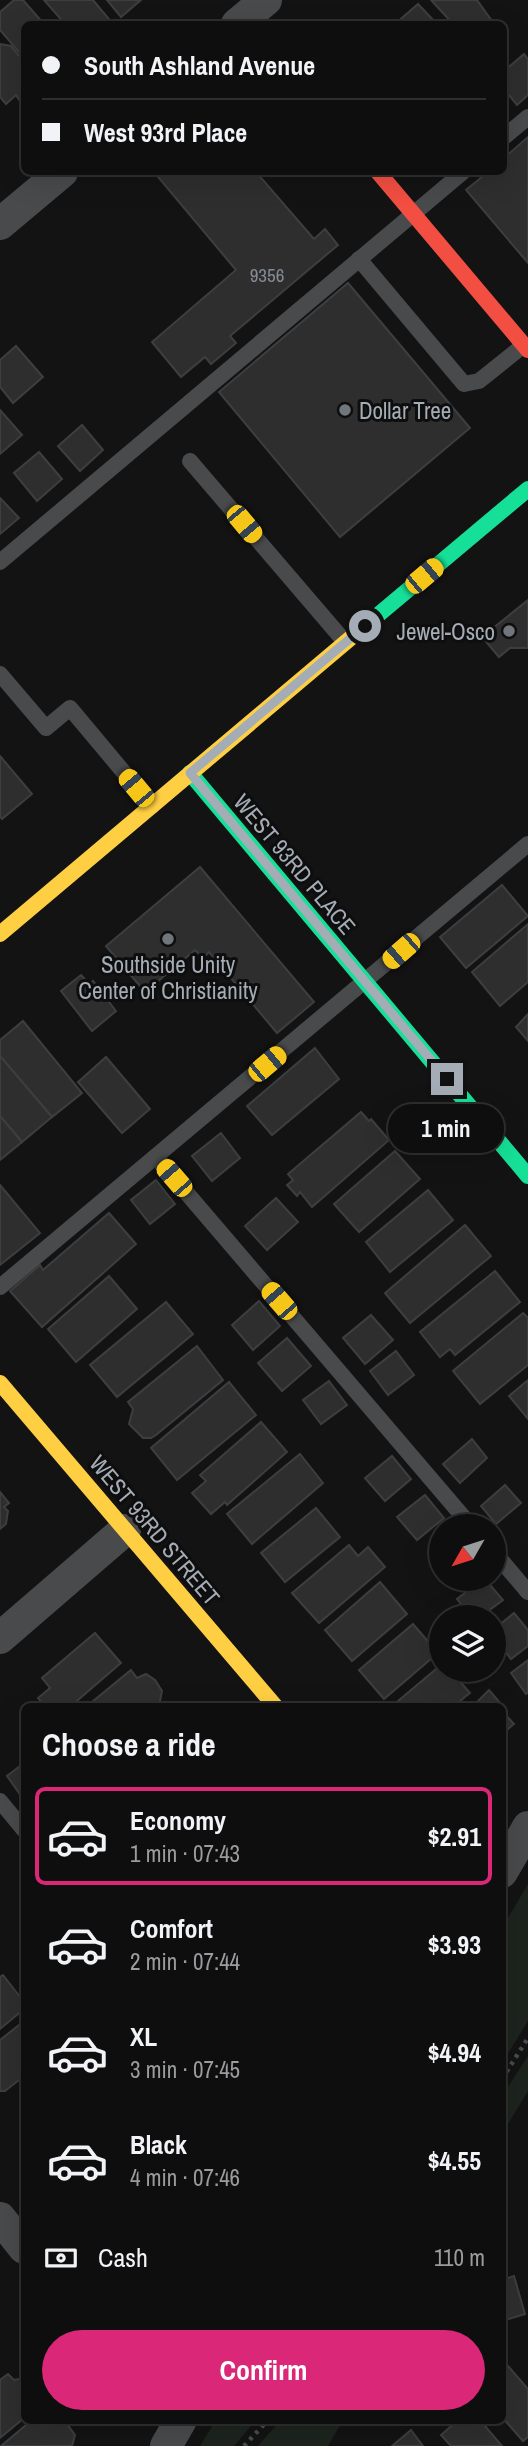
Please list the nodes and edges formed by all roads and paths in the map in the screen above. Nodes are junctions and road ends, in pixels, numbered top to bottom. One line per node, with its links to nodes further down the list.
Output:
1 (528, 117): 2 (lane)
2 (507, 134)
3 (58, 175): 7 (street)
4 (380, 175): 6 (street)
5 (459, 175): 6 (lane)
6 (413, 214): 8 (lane); 9 (street)
7 (0, 224)
8 (359, 259): 9 (lane); 12 (lane)
9 (526, 347)
10 (190, 461): 13 (lane)
11 (528, 489): 13 (street)
12 (0, 562)
13 (345, 642): 15 (street)
14 (0, 674): 16 (lane)
15 (190, 773): 16 (street); 19 (street, WEST 93RD PLACE)
16 (152, 806): 18 (street)
17 (528, 844): 19 (lane)
18 (0, 934)
19 (365, 982): 20 (lane); 21 (street, WEST 93RD PLACE)
20 (156, 1157): 22 (lane); 24 (lane)
21 (528, 1176)
22 (0, 1287)
23 (0, 1383): 25 (street, WEST 93RD STREET)
24 (461, 1514)
25 (125, 1530): 28 (street); 29 (street, WEST 93RD STREET)
26 (506, 1566): 27 (lane)
27 (528, 1592)
28 (0, 1637)
29 (272, 1703)
30 (0, 1801): 31 (lane)
31 (21, 1826)
32 (528, 1827): 33 (street)
33 (506, 1865)
34 (528, 2039): 35 (path)
35 (506, 2073)
36 (0, 2218): 37 (street)
37 (21, 2244)
38 (264, 2424): 39 (path)
39 (244, 2446)

